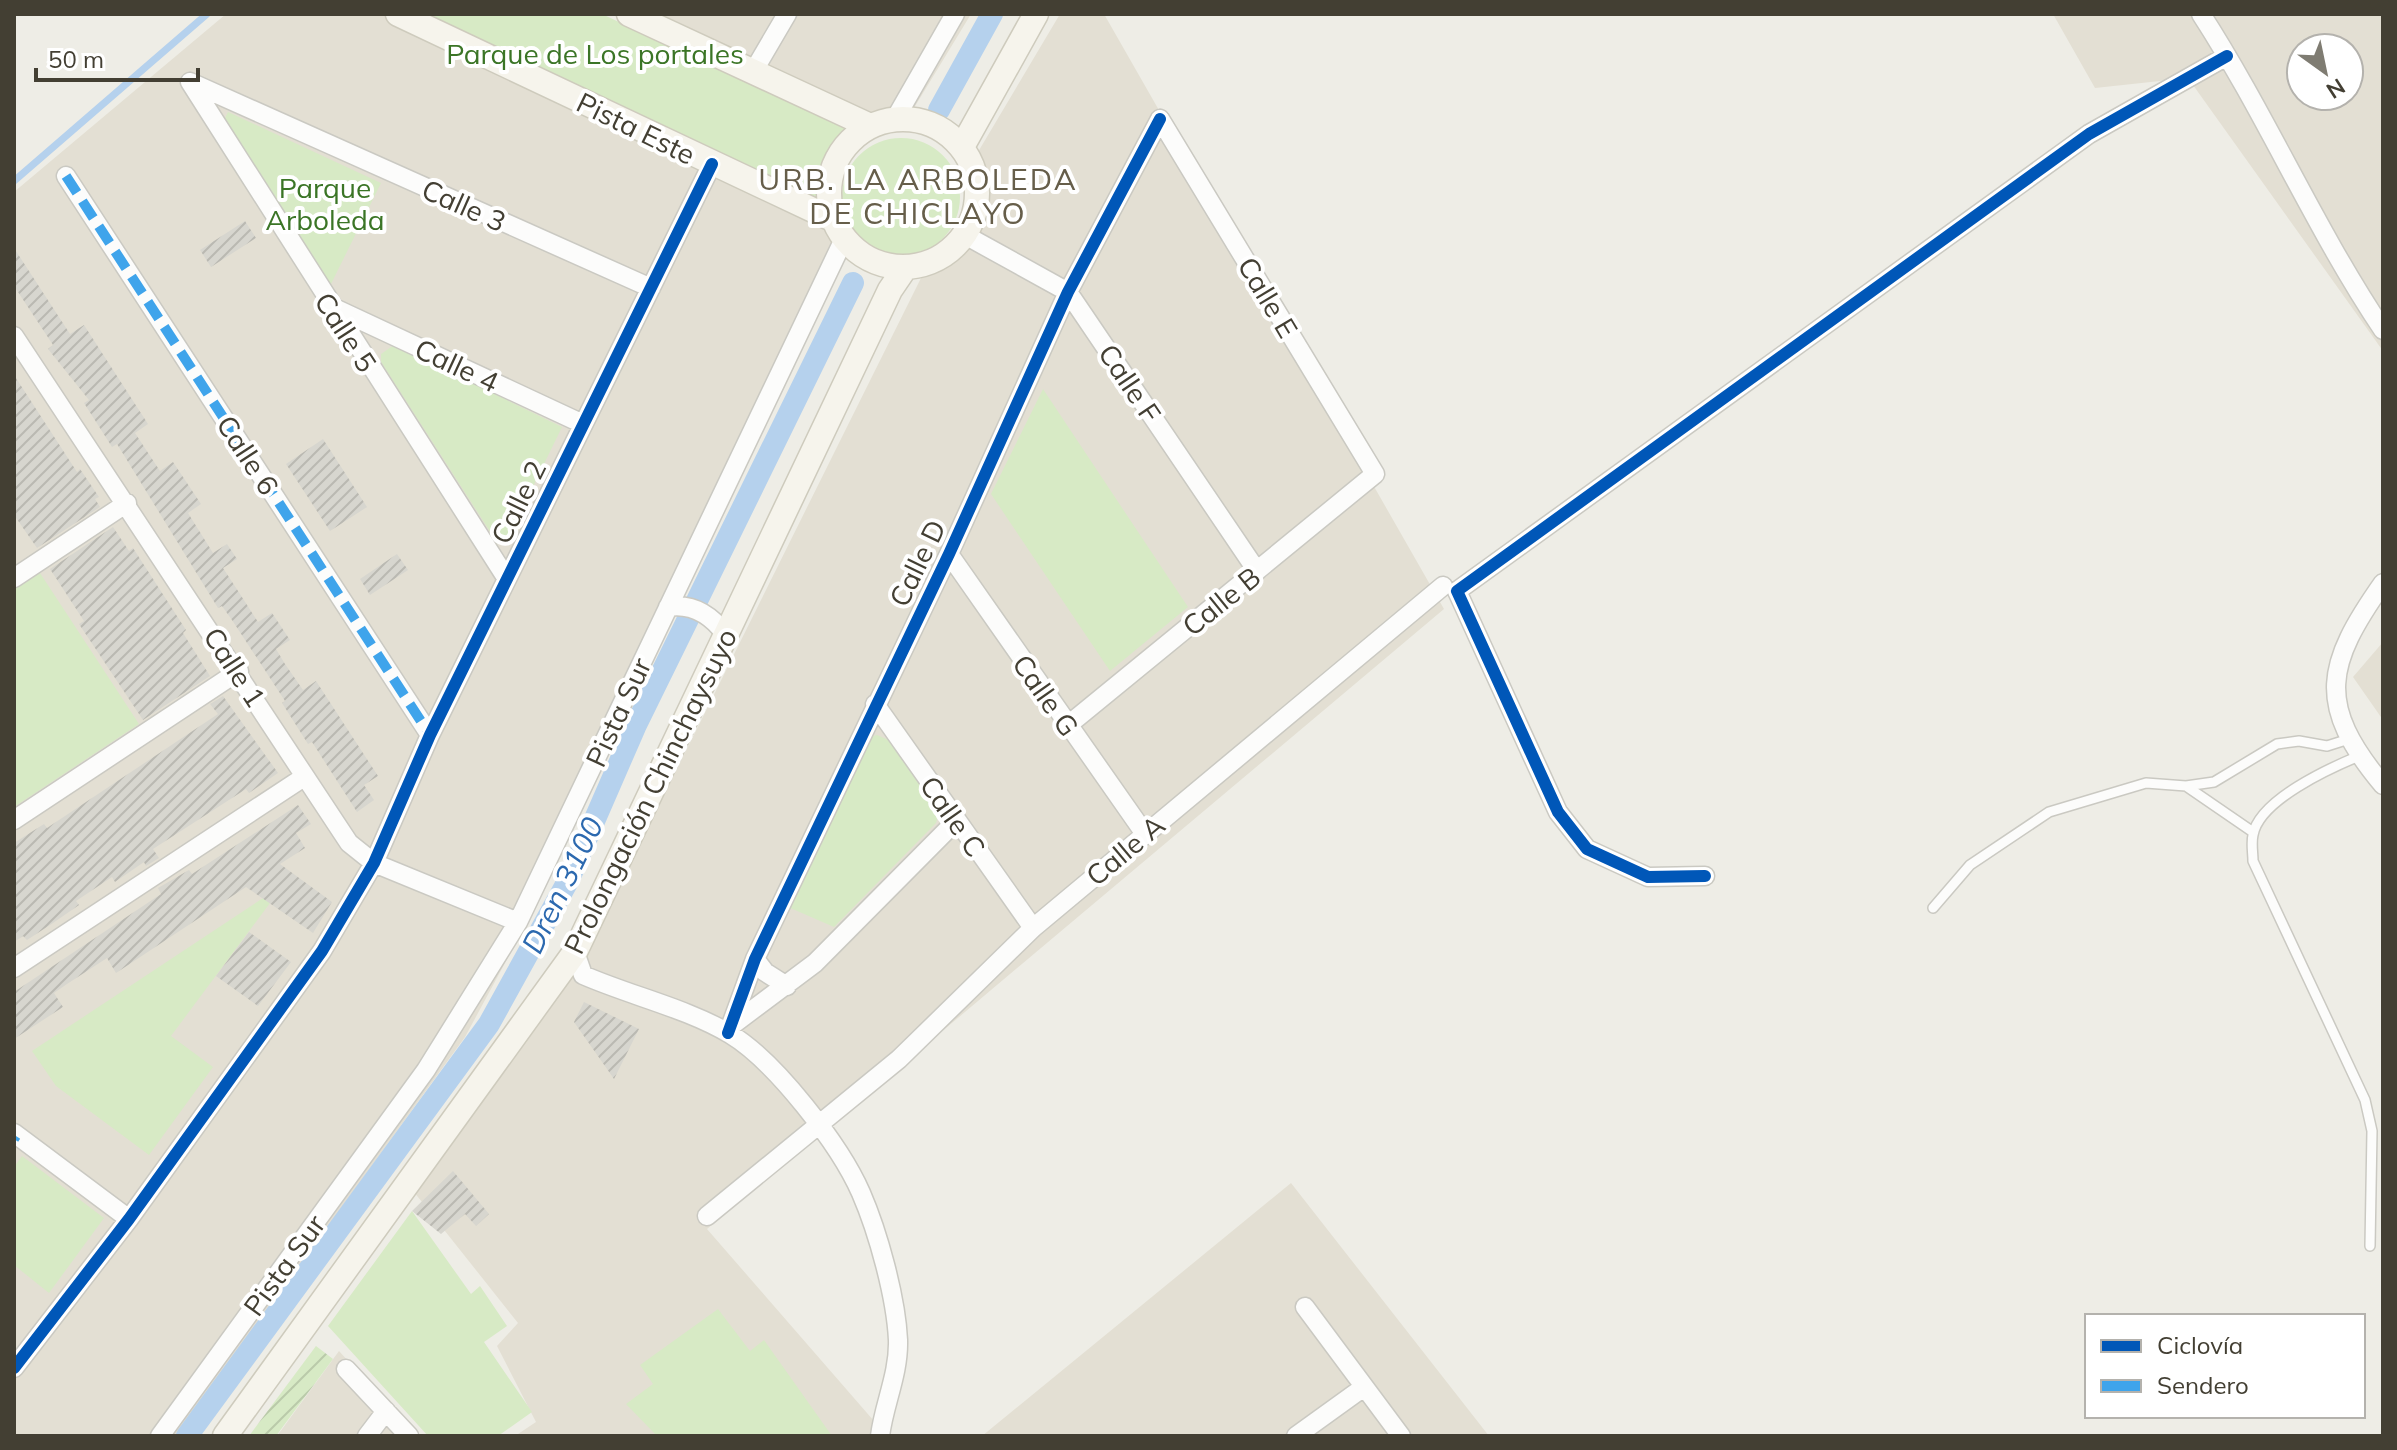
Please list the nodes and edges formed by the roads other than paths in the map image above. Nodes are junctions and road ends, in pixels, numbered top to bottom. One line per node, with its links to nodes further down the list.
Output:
1 (398, 14): 14 (street, Pista Este)
2 (629, 14): 8 (street)
3 (787, 14): 8 (street)
4 (955, 14): 10 (street)
5 (1036, 14): 13 (street)
6 (2201, 14): 7 (street)
7 (2227, 56): 22 (street); 49 (street)
8 (753, 72): 12 (street)
9 (190, 82): 19 (street, Calle 3); 21 (street, Calle 5)
10 (895, 119): 12 (street); 13 (street)
11 (1160, 119): 20 (street, Calle D); 25 (street, Calle E)
12 (870, 126): 16 (street)
13 (962, 147): 17 (street)
14 (712, 164): 16 (street, Pista Este); 19 (street, Calle 2)
15 (66, 176): 38 (street, Calle 6)
16 (838, 229): 18 (street); 33 (street, Pista Sur)
17 (965, 235): 18 (street); 20 (street, Calle F)
18 (905, 268): 34 (street, Prolongación Chinchaysuyo)
19 (651, 288): 24 (street, Calle 2)
20 (1068, 292): 27 (street, Calle D); 28 (street, Calle F)
21 (330, 306): 24 (street, Calle 4); 30 (street, Calle 5)
22 (2383, 330)
23 (14, 336): 26 (street, Calle 1)
24 (583, 424): 30 (street, Calle 2)
25 (1375, 474): 28 (street, Calle B)
26 (127, 503): 29 (street); 35 (street, Calle 1)
27 (949, 554): 36 (street, Calle D); 37 (street, Calle G)
28 (1257, 571): 37 (street, Calle B)
29 (14, 578)
30 (507, 579): 38 (street, Calle 2)
31 (2383, 583): 39 (street)
32 (1443, 586): 47 (street, Calle A)
33 (674, 606): 34 (street); 51 (street, Pista Sur)
34 (722, 629): 53 (street, Prolongación Chinchaysuyo)
35 (239, 671): 41 (street, Calle 1); 44 (street)
36 (875, 704): 45 (street, Calle C); 54 (street, Calle D)
37 (1067, 726): 47 (street, Calle G)
38 (430, 735): 48 (street, Calle 2)
39 (2349, 739): 40 (street); 43 (lane)
40 (2359, 756): 42 (street); 46 (lane)
41 (304, 777): 48 (street, Calle 1); 55 (street)
42 (2383, 785)
43 (2186, 786): 46 (lane); 50 (lane)
44 (14, 820)
45 (956, 821): 52 (street, Calle C); 56 (street)
46 (2253, 832): 62 (lane)
47 (1145, 834): 52 (street, Calle A)
48 (374, 863): 51 (street, Calle 1); 61 (street, Calle 2)
49 (1705, 876)
50 (1933, 908)
51 (518, 922): 68 (street, Pista Sur)
52 (1033, 928): 58 (street, Calle A)
53 (575, 952): 57 (street); 69 (street, Prolongación Chinchaysuyo)
54 (755, 959): 56 (street); 57 (street, Calle D)
55 (14, 968)
56 (787, 986): 57 (street)
57 (730, 1029): 58 (street)
58 (816, 1124): 60 (street, Calle A); 72 (street)
59 (15, 1136): 61 (street)
60 (707, 1216)
61 (129, 1219): 64 (street, Calle 2)
62 (2370, 1246)
63 (1305, 1307): 66 (street)
64 (14, 1368)
65 (346, 1369): 67 (street)
66 (1364, 1387): 73 (street); 74 (street)
67 (386, 1411): 70 (street); 71 (street)
68 (160, 1436)
69 (225, 1436)
70 (367, 1436)
71 (409, 1436)
72 (880, 1436)
73 (1296, 1436)
74 (1401, 1436)

